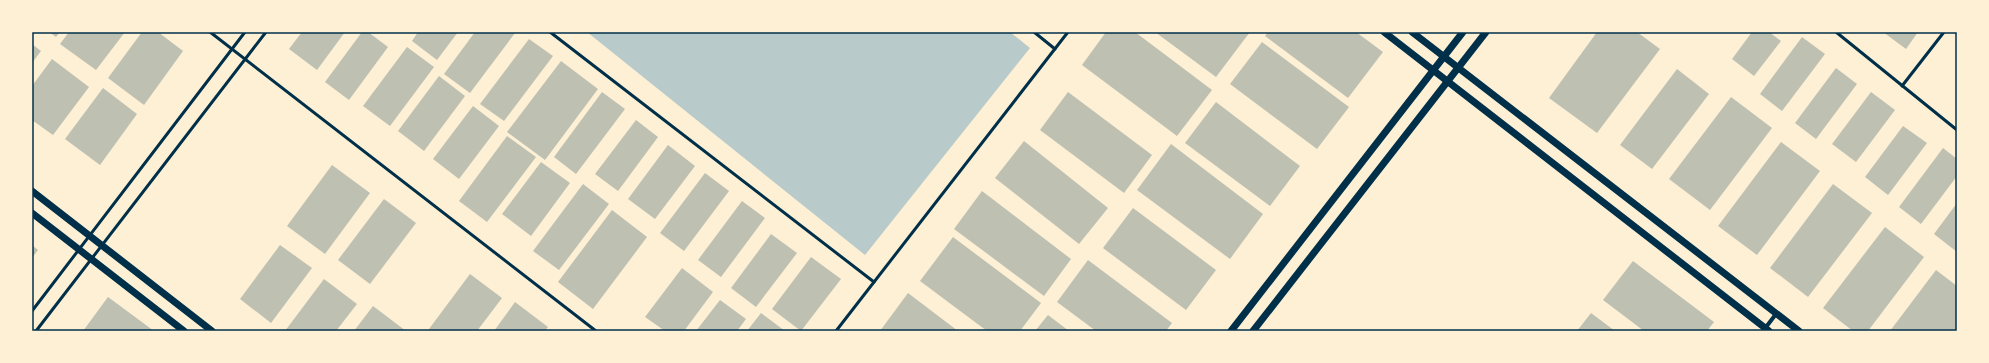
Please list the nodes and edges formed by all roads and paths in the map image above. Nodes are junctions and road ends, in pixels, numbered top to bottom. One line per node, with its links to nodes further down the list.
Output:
1 (210, 32): 13 (lane)
2 (245, 32): 13 (lane)
3 (266, 32): 16 (lane)
4 (550, 32): 28 (lane)
5 (1034, 32): 14 (lane)
6 (1068, 32): 14 (lane)
7 (1384, 32): 18 (street)
8 (1412, 32): 15 (street)
9 (1463, 32): 15 (street)
10 (1486, 32): 17 (street)
11 (1836, 32): 20 (lane)
12 (1944, 32): 20 (lane)
13 (232, 49): 16 (lane); 24 (lane)
14 (1055, 49): 28 (lane)
15 (1444, 57): 17 (street); 18 (street)
16 (245, 59): 25 (lane); 35 (lane)
17 (1458, 68): 19 (street); 30 (street)
18 (1433, 70): 19 (street); 37 (street)
19 (1447, 82): 31 (street); 38 (street)
20 (1902, 86): 21 (lane)
21 (1957, 130)
22 (32, 191): 24 (street)
23 (32, 213): 26 (street)
24 (90, 236): 25 (street); 26 (lane)
25 (102, 245): 27 (lane); 34 (street)
26 (80, 250): 27 (street); 29 (lane)
27 (92, 259): 32 (lane); 33 (street)
28 (874, 282): 36 (lane)
29 (32, 311)
30 (1776, 314): 31 (street); 39 (street)
31 (1766, 330)
32 (36, 331)
33 (184, 331)
34 (212, 331)
35 (596, 331)
36 (836, 331)
37 (1231, 331)
38 (1253, 331)
39 (1799, 331)

